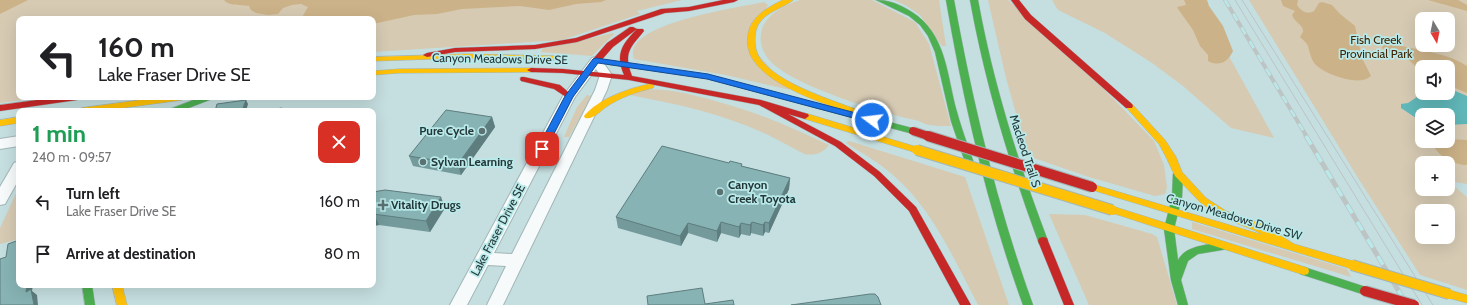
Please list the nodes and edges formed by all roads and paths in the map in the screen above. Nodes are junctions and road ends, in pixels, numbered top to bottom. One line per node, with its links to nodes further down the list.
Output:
1 (734, 0): 7 (main road)
2 (789, 0): 32 (main road)
3 (880, 0): 37 (main road)
4 (950, 0): 41 (main road)
5 (974, 0): 57 (main road, Macleod Trail S)
6 (1015, 0): 36 (main road)
7 (689, 9): 8 (main road); 9 (main road)
8 (648, 23): 12 (main road); 13 (main road)
9 (427, 56): 10 (main road, Canyon Meadows Drive SE); 11 (main road, Canyon Meadows Drive SE)
10 (376, 59)
11 (565, 59)
12 (591, 60): 13 (main road); 16 (street, Lake Fraser Drive SE); 17 (street)
13 (623, 64): 18 (main road); 32 (main road)
14 (492, 69): 15 (main road, Canyon Meadows Drive SE); 16 (main road, Canyon Meadows Drive SE); 20 (main road)
15 (376, 73)
16 (585, 73): 17 (main road, Canyon Meadows Drive SE); 20 (street, Lake Fraser Drive SE)
17 (606, 75): 18 (main road, Canyon Meadows Drive SE); 29 (street)
18 (629, 78): 19 (main road, Canyon Meadows Drive SE)
19 (660, 84): 24 (main road, Canyon Meadows Drive SE); 29 (main road)
20 (569, 96): 45 (street, Lake Fraser Drive SE)
21 (56, 100): 26 (main road)
22 (156, 100): 25 (main road)
23 (199, 100): 28 (main road)
24 (761, 103): 42 (main road, Canyon Meadows Drive SE, bridge); 55 (main road)
25 (139, 104): 27 (main road)
26 (0, 108)
27 (106, 108)
28 (180, 108)
29 (588, 116): 46 (street)
30 (16, 120): 31 (main road)
31 (0, 123)
32 (887, 124): 40 (main road, Canyon Meadows Drive SW, bridge)
33 (16, 141): 34 (street)
34 (0, 144)
35 (16, 171): 39 (street)
36 (1178, 174): 40 (main road); 43 (main road)
37 (974, 178)
38 (983, 198): 41 (main road)
39 (0, 200)
40 (1174, 211): 42 (main road); 43 (main road, Canyon Meadows Drive SW)
41 (996, 214): 56 (main road)
42 (1169, 229): 44 (main road); 47 (main road)
43 (1290, 245): 50 (main road, Canyon Meadows Drive SW, bridge)
44 (1222, 246): 47 (main road); 59 (main road, bridge)
45 (483, 258): 46 (street); 53 (street, Lake Fraser Drive SE)
46 (518, 261): 54 (street)
47 (1176, 280): 58 (main road)
48 (87, 288): 51 (main road)
49 (118, 288): 52 (main road)
50 (1467, 300)
51 (90, 305)
52 (122, 305)
53 (458, 305)
54 (495, 305)
55 (966, 305)
56 (1028, 305)
57 (1068, 305)
58 (1184, 305)
59 (1414, 305)

